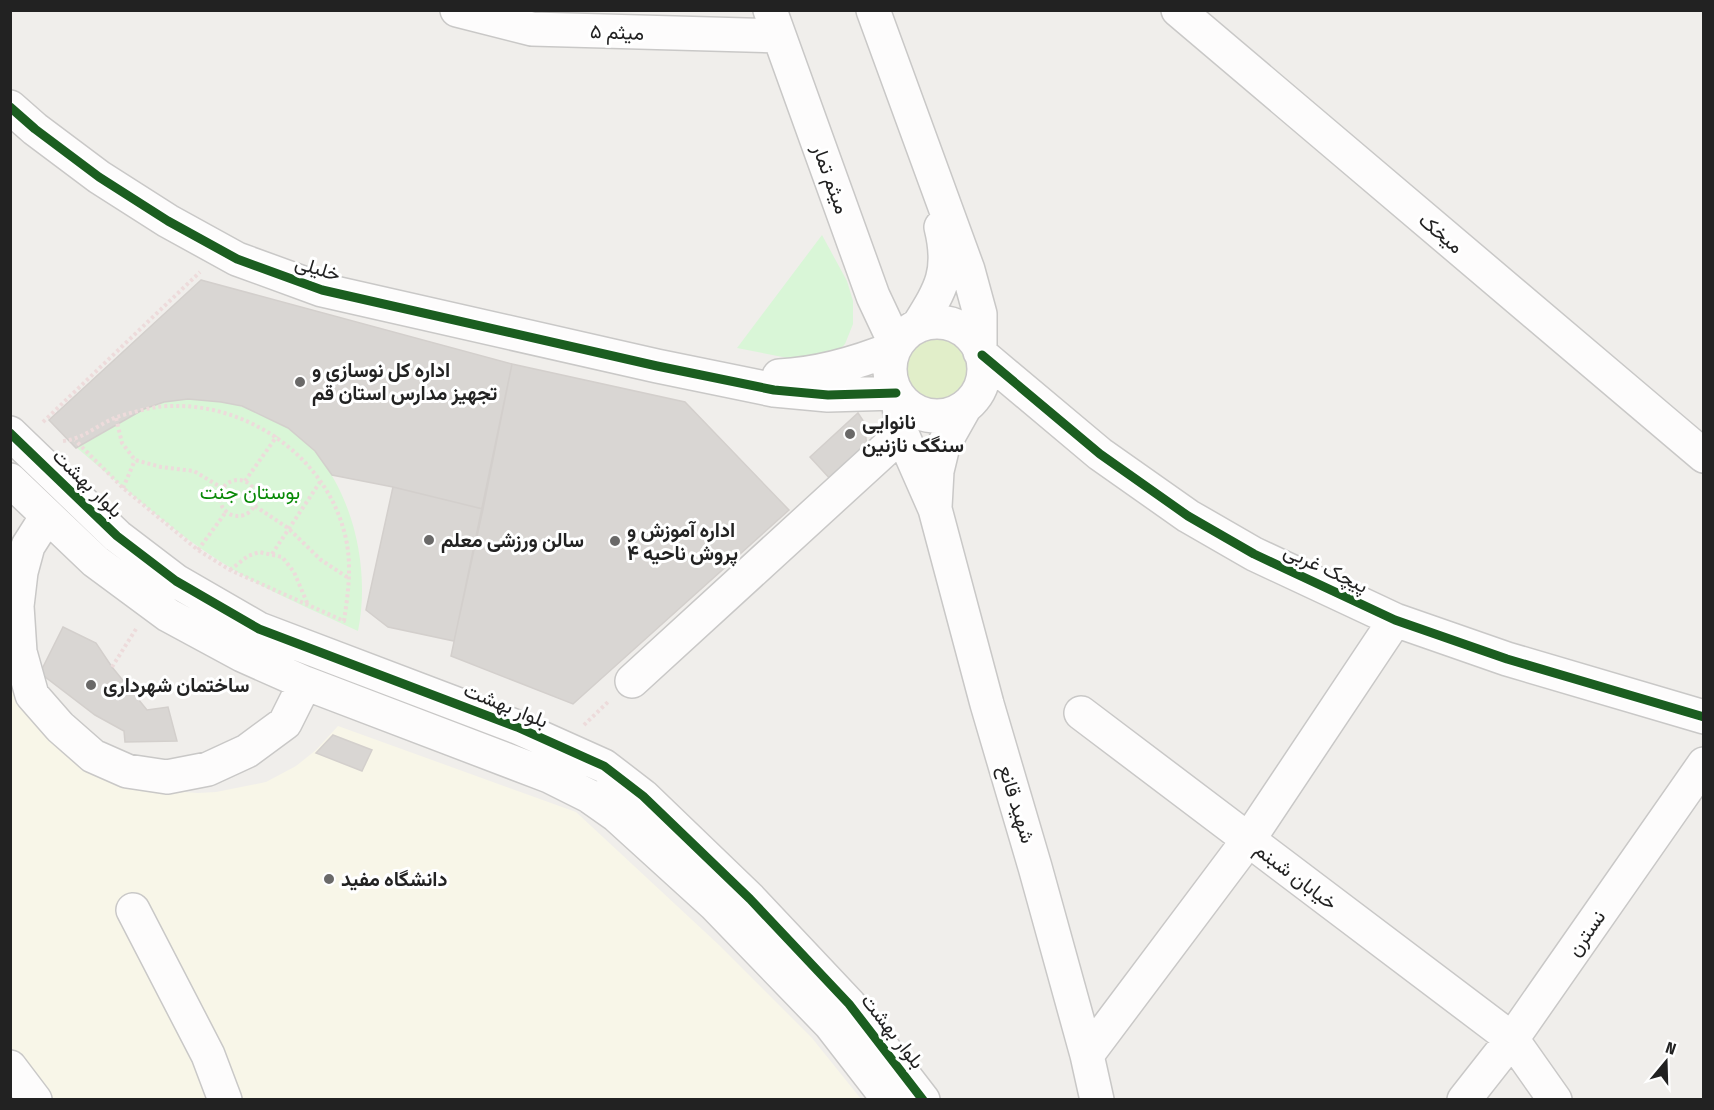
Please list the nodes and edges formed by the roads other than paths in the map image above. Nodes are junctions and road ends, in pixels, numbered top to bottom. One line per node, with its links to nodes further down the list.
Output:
1 (457, 10): 4 (street, میثم ۵)
2 (873, 10): 6 (street)
3 (1178, 10): 13 (street, میخک)
4 (775, 23): 7 (street, میثم تمار)
5 (10, 107): 8 (street, خلیلی)
6 (922, 150): 7 (street); 9 (street)
7 (903, 340): 8 (street); 9 (street); 10 (street)
8 (657, 366): 10 (street)
9 (977, 375): 10 (street); 15 (street); 17 (street, پیچک غربی)
10 (897, 394): 11 (street)
11 (902, 434): 15 (street); 18 (street)
12 (16, 438): 31 (street, بلوار بهشت)
13 (1704, 456)
14 (10, 480): 16 (street)
15 (935, 509): 26 (street, شهید قانع)
16 (47, 516): 19 (street); 19 (street)
17 (1395, 620): 21 (street, پیچک غربی); 23 (street)
18 (632, 681)
19 (305, 683): 30 (street)
20 (1081, 713): 23 (street, خیابان شبنم)
21 (1704, 717)
22 (1704, 764): 25 (street, نسترن)
23 (1249, 839): 25 (street, خیابان شبنم); 26 (street)
24 (133, 910): 29 (street)
25 (1512, 1039): 33 (street, نسترن); 34 (street, خیابان شبنم)
26 (1087, 1055): 32 (street, شهید قانع)
27 (10, 1067): 28 (street)
28 (35, 1100)
29 (225, 1100)
30 (889, 1100)
31 (923, 1100)
32 (1097, 1100)
33 (1464, 1100)
34 (1555, 1100)

